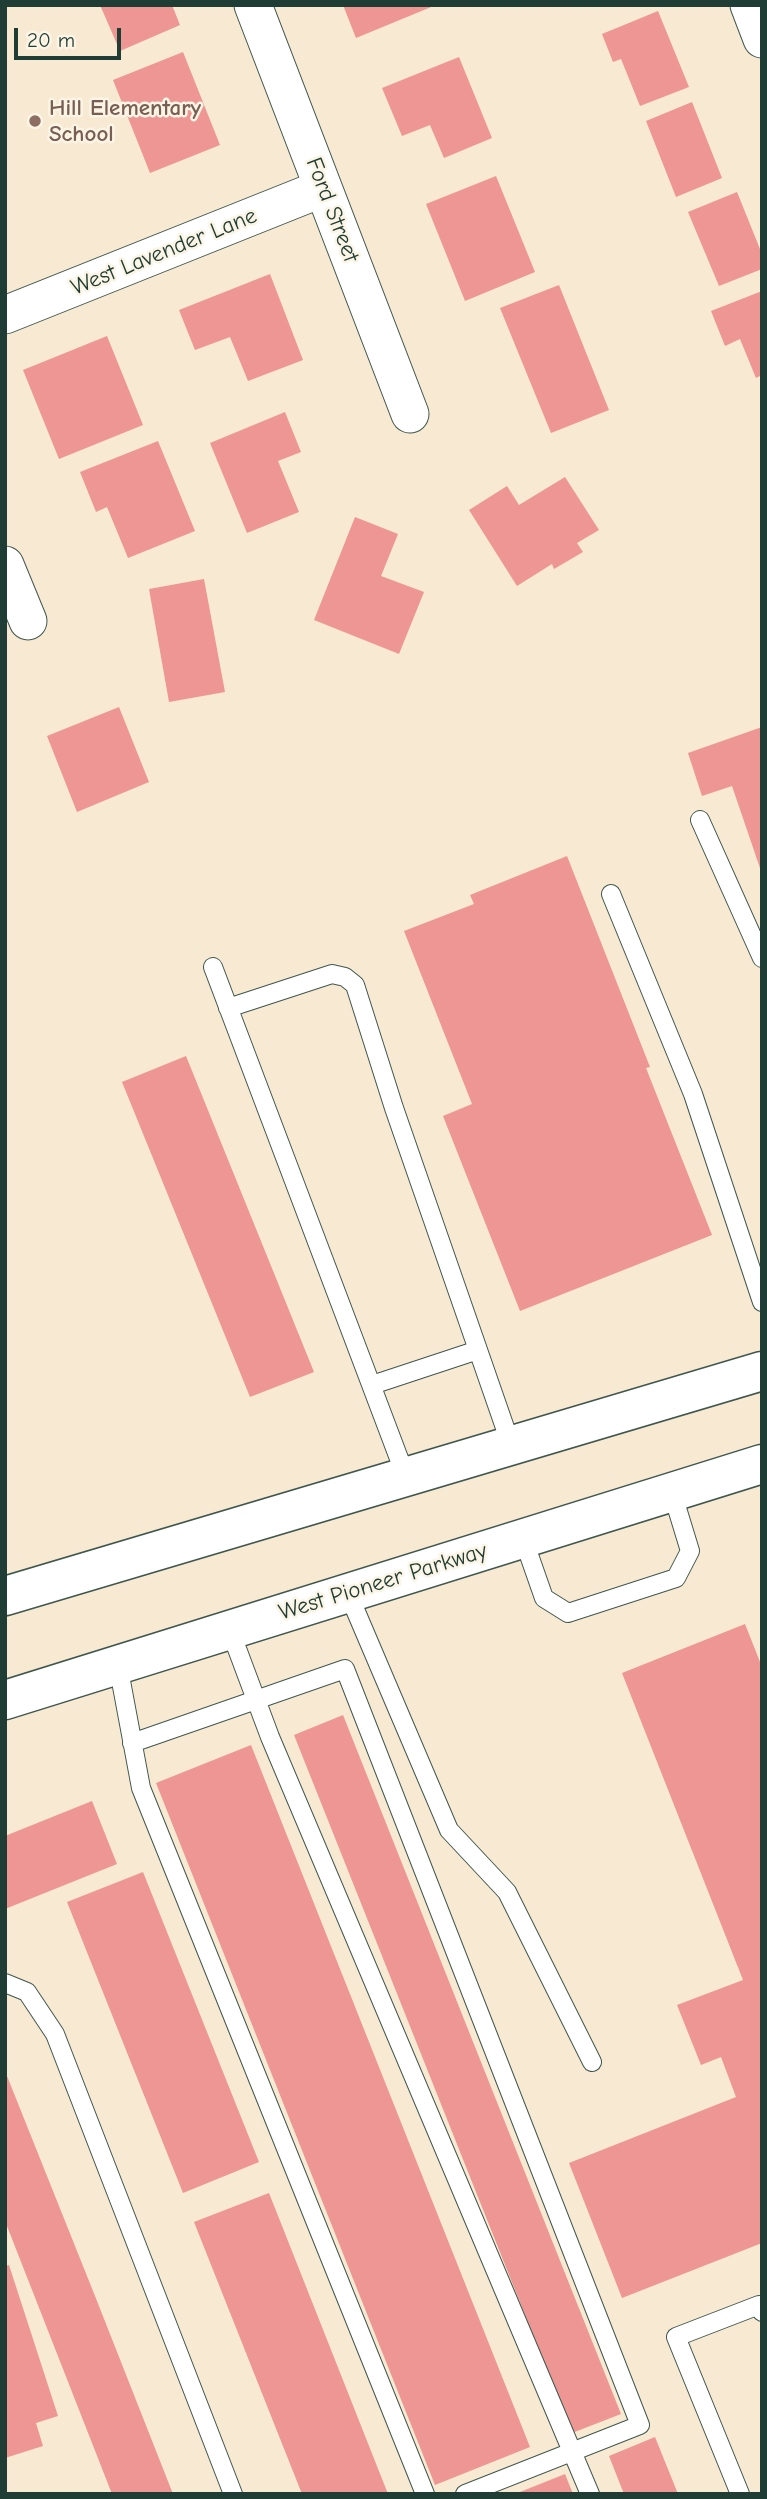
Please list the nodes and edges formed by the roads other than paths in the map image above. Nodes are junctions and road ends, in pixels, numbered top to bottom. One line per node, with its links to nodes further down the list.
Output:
1 (253, 5): 4 (street, Ford Street)
2 (749, 5): 3 (street)
3 (762, 39)
4 (323, 188): 5 (street, West Lavender Lane); 6 (street, Ford Street)
5 (5, 315)
6 (410, 414)
7 (5, 565): 8 (street)
8 (28, 621)
9 (700, 820): 11 (lane)
10 (611, 894): 14 (lane)
11 (762, 958)
12 (213, 967): 13 (lane)
13 (228, 1008): 16 (lane); 18 (lane)
14 (756, 1265): 15 (lane)
15 (762, 1302)
16 (478, 1350): 18 (lane); 19 (lane)
17 (762, 1371): 19 (main road)
18 (372, 1385): 21 (lane)
19 (511, 1445): 21 (main road)
20 (762, 1464): 22 (main road, West Pioneer Parkway)
21 (406, 1477): 25 (main road)
22 (672, 1492): 23 (main road, West Pioneer Parkway); 23 (lane)
23 (523, 1538): 24 (main road, West Pioneer Parkway)
24 (348, 1593): 26 (main road, West Pioneer Parkway); 32 (lane)
25 (5, 1596)
26 (230, 1630): 27 (main road, West Pioneer Parkway); 29 (lane)
27 (118, 1665): 28 (main road, West Pioneer Parkway); 30 (lane)
28 (5, 1700)
29 (256, 1700): 30 (lane); 34 (lane); 34 (lane)
30 (132, 1743): 36 (lane)
31 (5, 1983): 35 (lane)
32 (592, 2062)
33 (762, 2312): 39 (lane)
34 (573, 2452): 37 (lane); 38 (lane)
35 (233, 2494)
36 (425, 2494)
37 (465, 2494)
38 (590, 2494)
39 (740, 2494)

